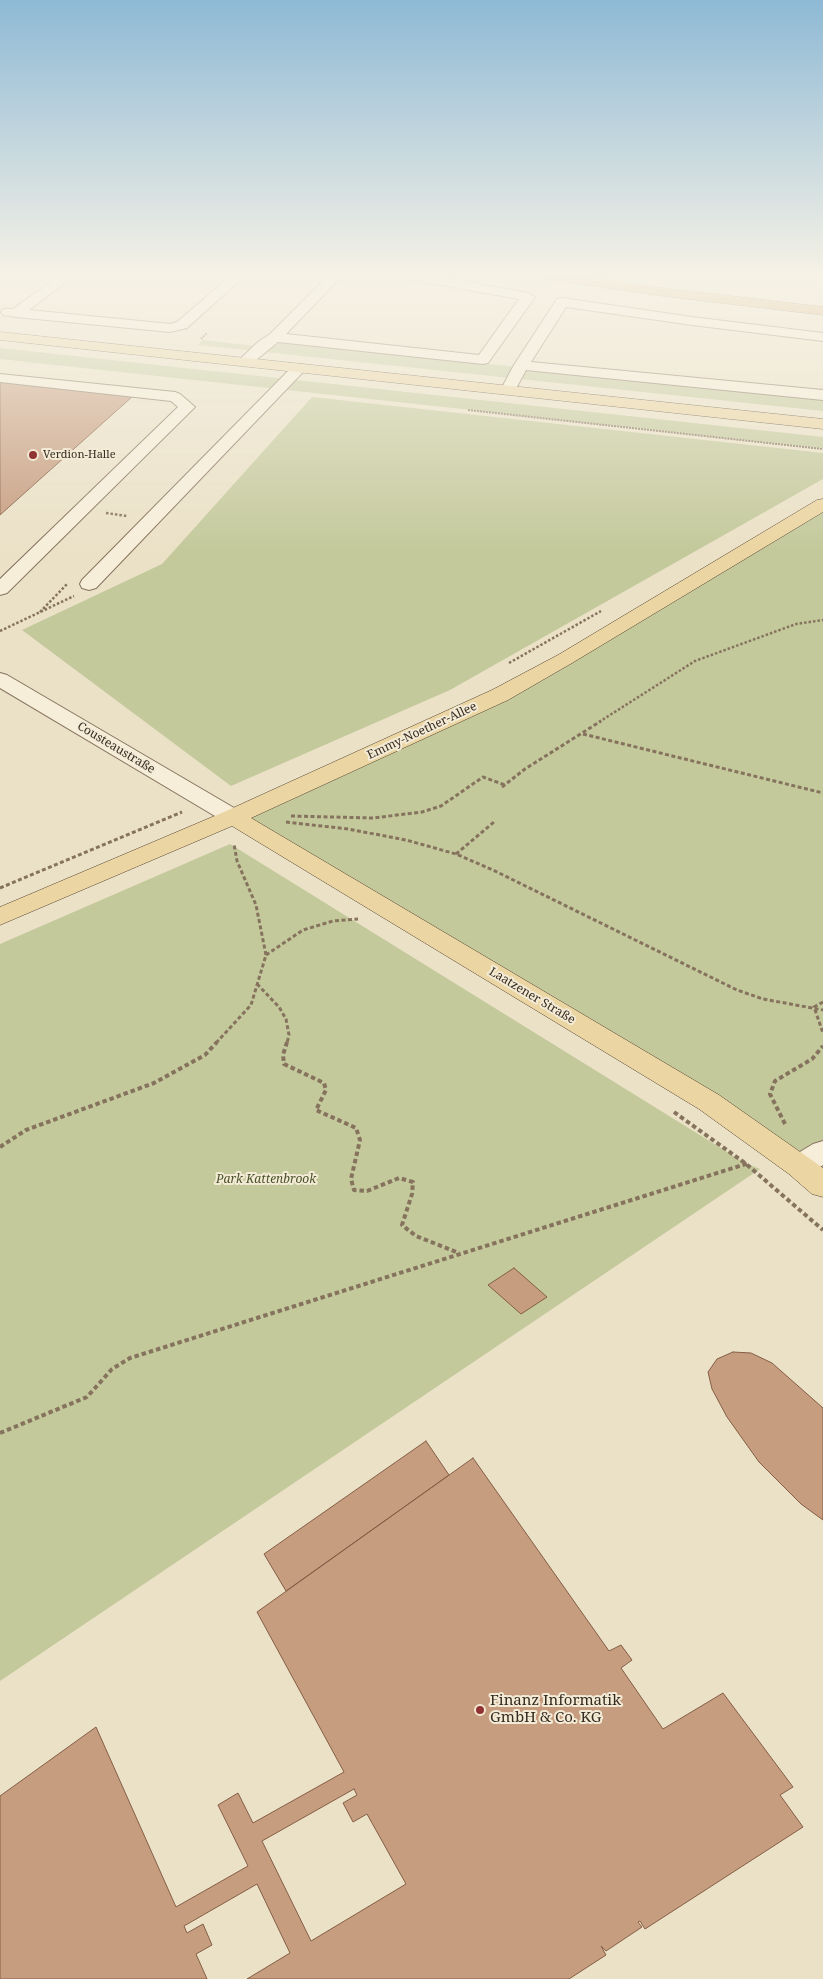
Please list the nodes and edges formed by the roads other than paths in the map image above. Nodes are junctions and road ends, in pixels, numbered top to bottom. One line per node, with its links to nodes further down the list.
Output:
1 (275, 365): 4 (main road)
2 (520, 365): 6 (street)
3 (534, 365): 7 (street)
4 (298, 368): 6 (main road); 10 (street)
5 (0, 378): 11 (street)
6 (508, 390): 8 (main road)
7 (823, 395)
8 (823, 424)
9 (823, 504): 13 (main road, Emmy-Noether-Allee)
10 (89, 584)
11 (0, 589)
12 (0, 679): 13 (street, Cousteaustraße)
13 (233, 817): 14 (main road, Emmy-Noether-Allee); 15 (main road, Laatzener Straße)
14 (0, 917)
15 (811, 1159): 16 (main road, Laatzener Straße)
16 (823, 1186)

